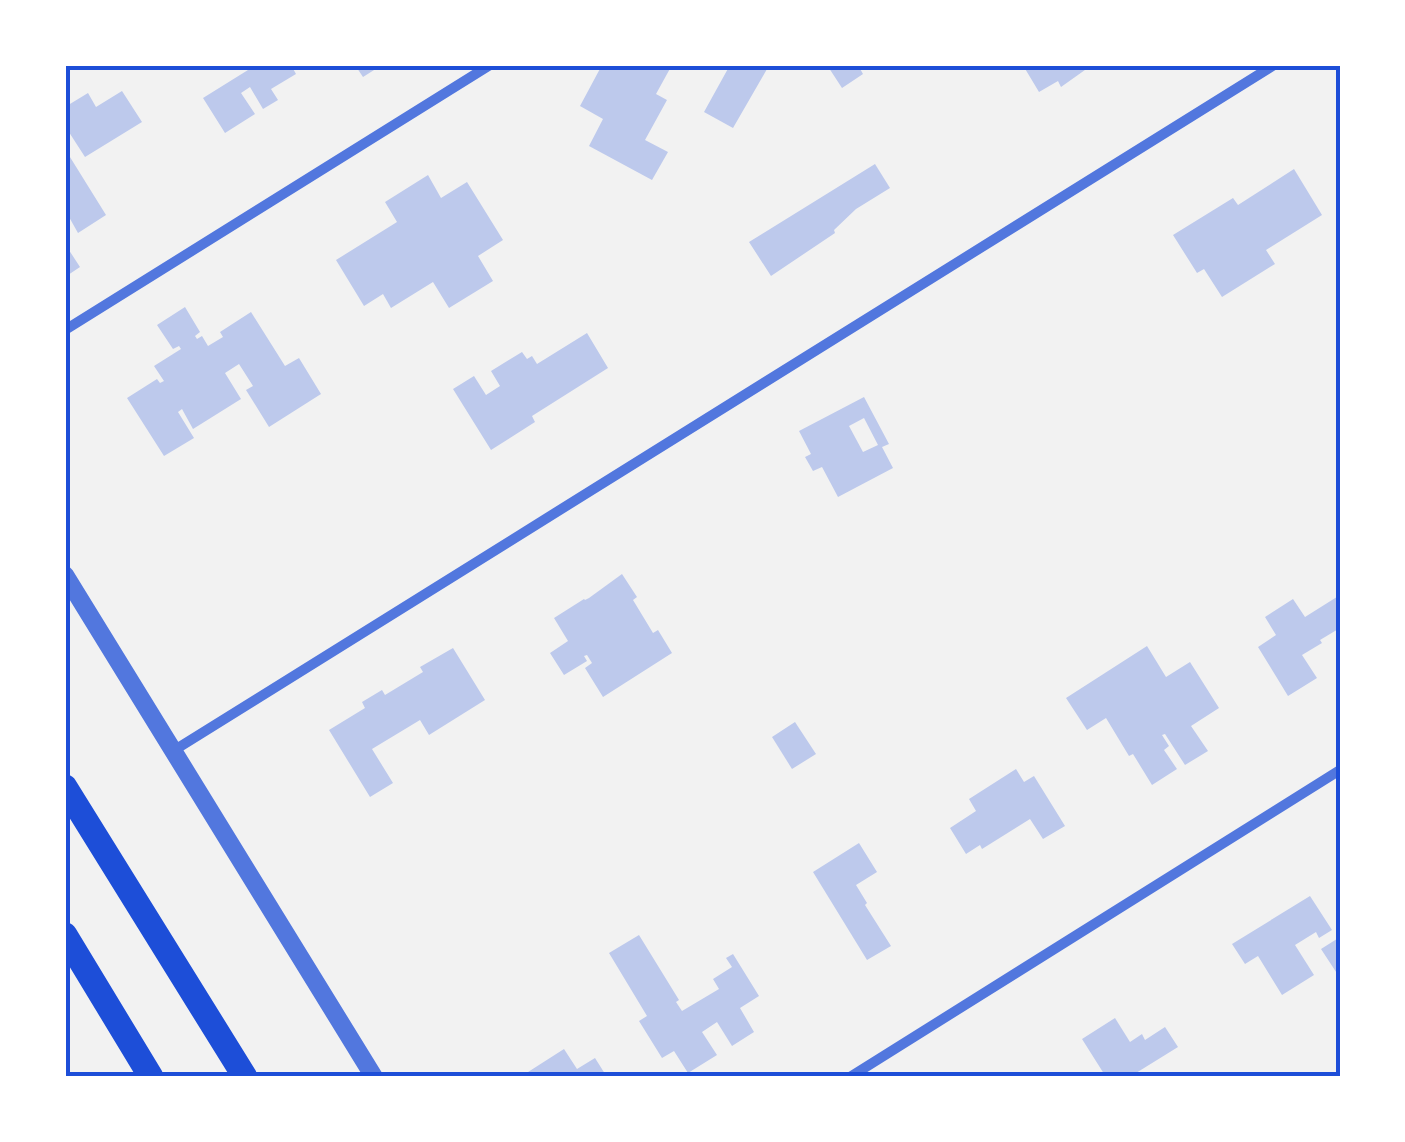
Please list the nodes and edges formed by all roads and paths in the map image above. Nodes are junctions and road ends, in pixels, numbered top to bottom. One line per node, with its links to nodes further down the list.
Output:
1 (490, 65): 3 (street)
2 (1274, 65): 5 (street)
3 (65, 330)
4 (65, 575): 5 (street)
5 (173, 751): 11 (street)
6 (1340, 770): 12 (street)
7 (65, 787): 10 (highway)
8 (65, 935): 9 (highway)
9 (151, 1077)
10 (244, 1077)
11 (374, 1077)
12 (850, 1077)

